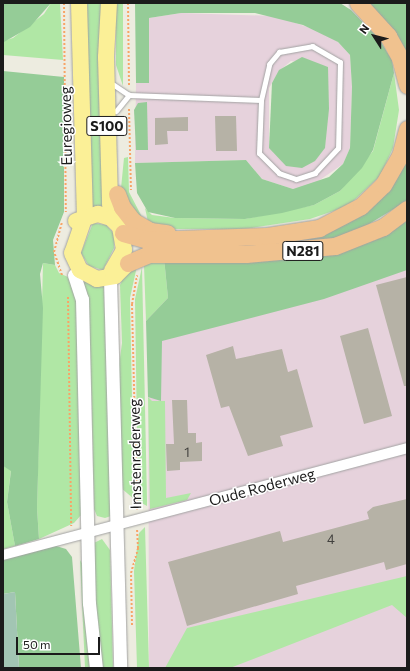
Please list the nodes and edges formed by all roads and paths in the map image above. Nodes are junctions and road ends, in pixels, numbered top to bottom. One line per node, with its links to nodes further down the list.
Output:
1 (64, 3): 19 (path, Euregioweg)
2 (79, 3): 15 (main road, Euregioweg / S100)
3 (110, 3): 6 (main road, S100)
4 (128, 3): 9 (path)
5 (358, 3): 7 (highway)
6 (110, 28): 8 (main road, S100); 16 (main road, S100)
7 (407, 84)
8 (114, 85): 9 (lane); 11 (main road, S100)
9 (129, 95): 10 (lane); 11 (lane); 13 (path)
10 (261, 100): 10 (lane)
11 (116, 111): 13 (main road, S100)
12 (407, 129): 17 (highway, N281)
13 (125, 195): 17 (highway, N281)
14 (407, 209): 18 (highway, N281)
15 (80, 218): 16 (main road); 18 (main road); 19 (main road)
16 (120, 227): 17 (highway, N281); 18 (main road, S100)
17 (186, 239)
18 (125, 268): 22 (path, Imstenraderweg); 23 (street, Imstenraderweg)
19 (70, 278): 24 (street)
20 (68, 293): 25 (path)
21 (407, 448): 22 (street, Oude Roderweg)
22 (137, 521): 23 (street, Oude Roderweg); 27 (path, Imstenraderweg)
23 (117, 526): 24 (street, Oude Roderweg); 29 (street, Imstenraderweg)
24 (86, 534): 25 (street, Oude Roderweg); 28 (street)
25 (73, 538): 26 (street, Oude Roderweg)
26 (3, 555)
27 (132, 628)
28 (96, 668)
29 (120, 668)

